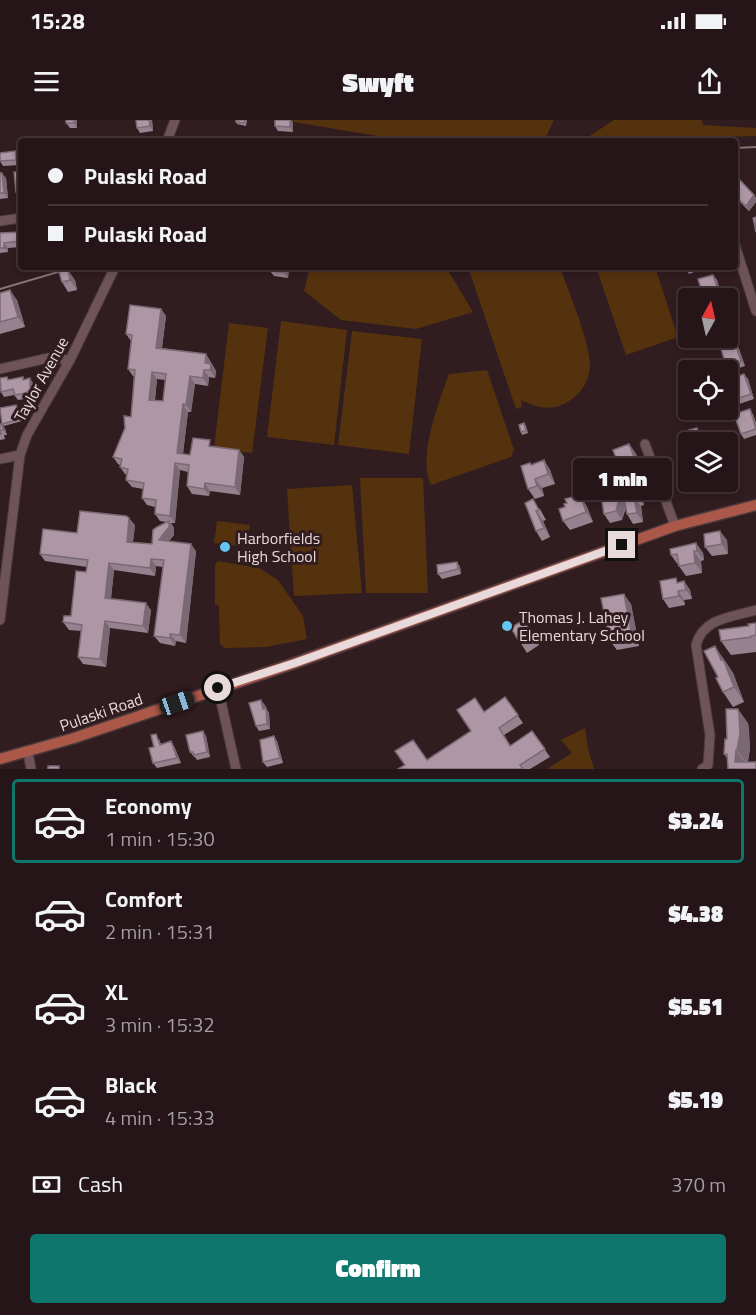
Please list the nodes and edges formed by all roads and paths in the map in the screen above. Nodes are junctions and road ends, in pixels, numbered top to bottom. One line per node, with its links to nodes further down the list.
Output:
1 (175, 120): 2 (street)
2 (168, 138)
3 (18, 219): 4 (street)
4 (0, 221)
5 (738, 254): 7 (street)
6 (114, 270): 8 (street, Taylor Avenue)
7 (756, 311)
8 (69, 360): 9 (street); 11 (street, Taylor Avenue)
9 (0, 369)
10 (645, 444): 14 (street)
11 (20, 455): 12 (street); 15 (street, Taylor Avenue)
12 (0, 459)
13 (756, 505): 14 (main road, Pulaski Road)
14 (675, 526): 18 (main road, Pulaski Road)
15 (4, 559): 17 (street, Taylor Avenue)
16 (756, 610): 23 (street)
17 (0, 620)
18 (218, 688): 19 (main road, Pulaski Road); 22 (street)
19 (28, 752): 20 (main road, Pulaski Road); 21 (street)
20 (0, 759)
21 (31, 769)
22 (236, 769)
23 (702, 769)

